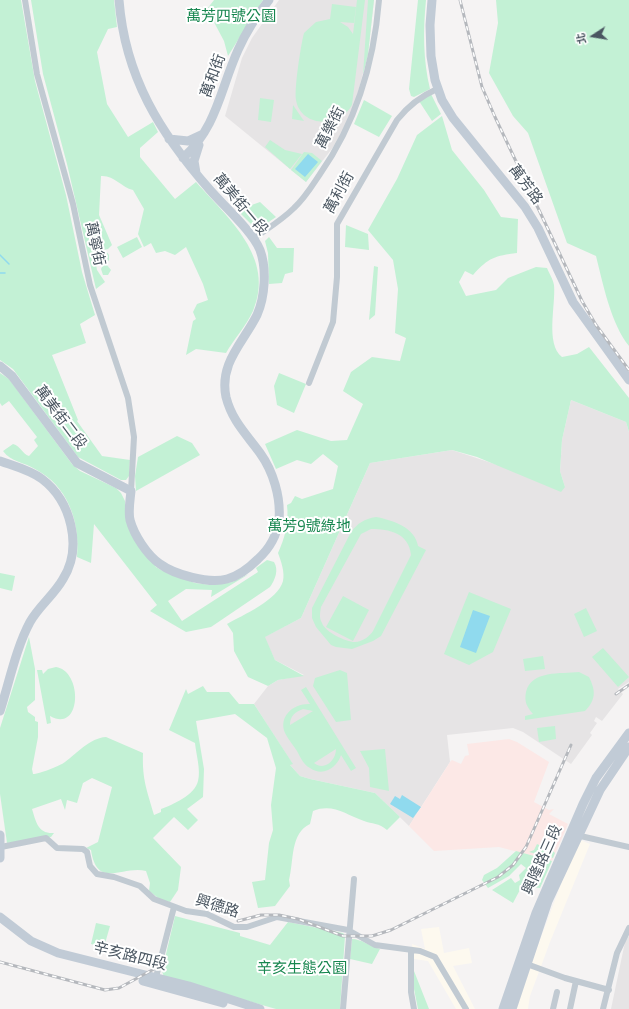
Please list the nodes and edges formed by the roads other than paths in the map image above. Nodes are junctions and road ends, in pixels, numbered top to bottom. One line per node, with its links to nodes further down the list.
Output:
1 (25, 0): 16 (street, 萬寧街)
2 (119, 0): 8 (street, 萬美街一段)
3 (269, 0): 7 (street, 萬和街)
4 (379, 0): 11 (street, 萬樂街)
5 (432, 0): 6 (street, 萬芳路)
6 (437, 89): 13 (street, 萬芳路); 14 (street, 萬利街)
7 (203, 135): 8 (street); 9 (street, 萬和街); 10 (street)
8 (169, 139): 9 (street, 萬美街一段)
9 (183, 158): 10 (street, 萬美街一段)
10 (198, 176): 11 (street, 萬美街一段)
11 (253, 239): 16 (street, 萬美街一段)
12 (0, 366): 16 (street, 萬美街二段)
13 (629, 380)
14 (309, 383)
15 (0, 461): 17 (street)
16 (131, 491)
17 (0, 711)
18 (629, 733): 20 (street, 興隆路三段)
19 (629, 747): 20 (street, 興隆路三段)
20 (575, 833): 23 (street); 32 (street, 興隆路三段)
21 (0, 835): 22 (street)
22 (1, 847): 24 (street); 26 (street, 興德路)
23 (629, 847)
24 (0, 858)
25 (354, 879): 30 (street)
26 (174, 907): 30 (street, 興德路); 33 (street)
27 (0, 917): 33 (street, 辛亥路四段)
28 (0, 924): 33 (street, 辛亥路四段)
29 (629, 928): 35 (street)
30 (348, 930): 31 (street, 興德路); 40 (street)
31 (411, 950): 41 (street); 42 (street, 興德路)
32 (522, 962): 34 (street); 43 (street, 興隆路三段); 44 (street, 興隆路三段)
33 (155, 981): 37 (street, 辛亥路四段)
34 (576, 981): 35 (street); 46 (street)
35 (609, 990): 47 (street)
36 (557, 992): 45 (street)
37 (220, 1003): 38 (street, 辛亥路四段); 39 (street, 辛亥路四段)
38 (242, 1009)
39 (260, 1009)
40 (343, 1009)
41 (414, 1009)
42 (466, 1009)
43 (503, 1009)
44 (512, 1009)
45 (553, 1009)
46 (570, 1009)
47 (603, 1009)

